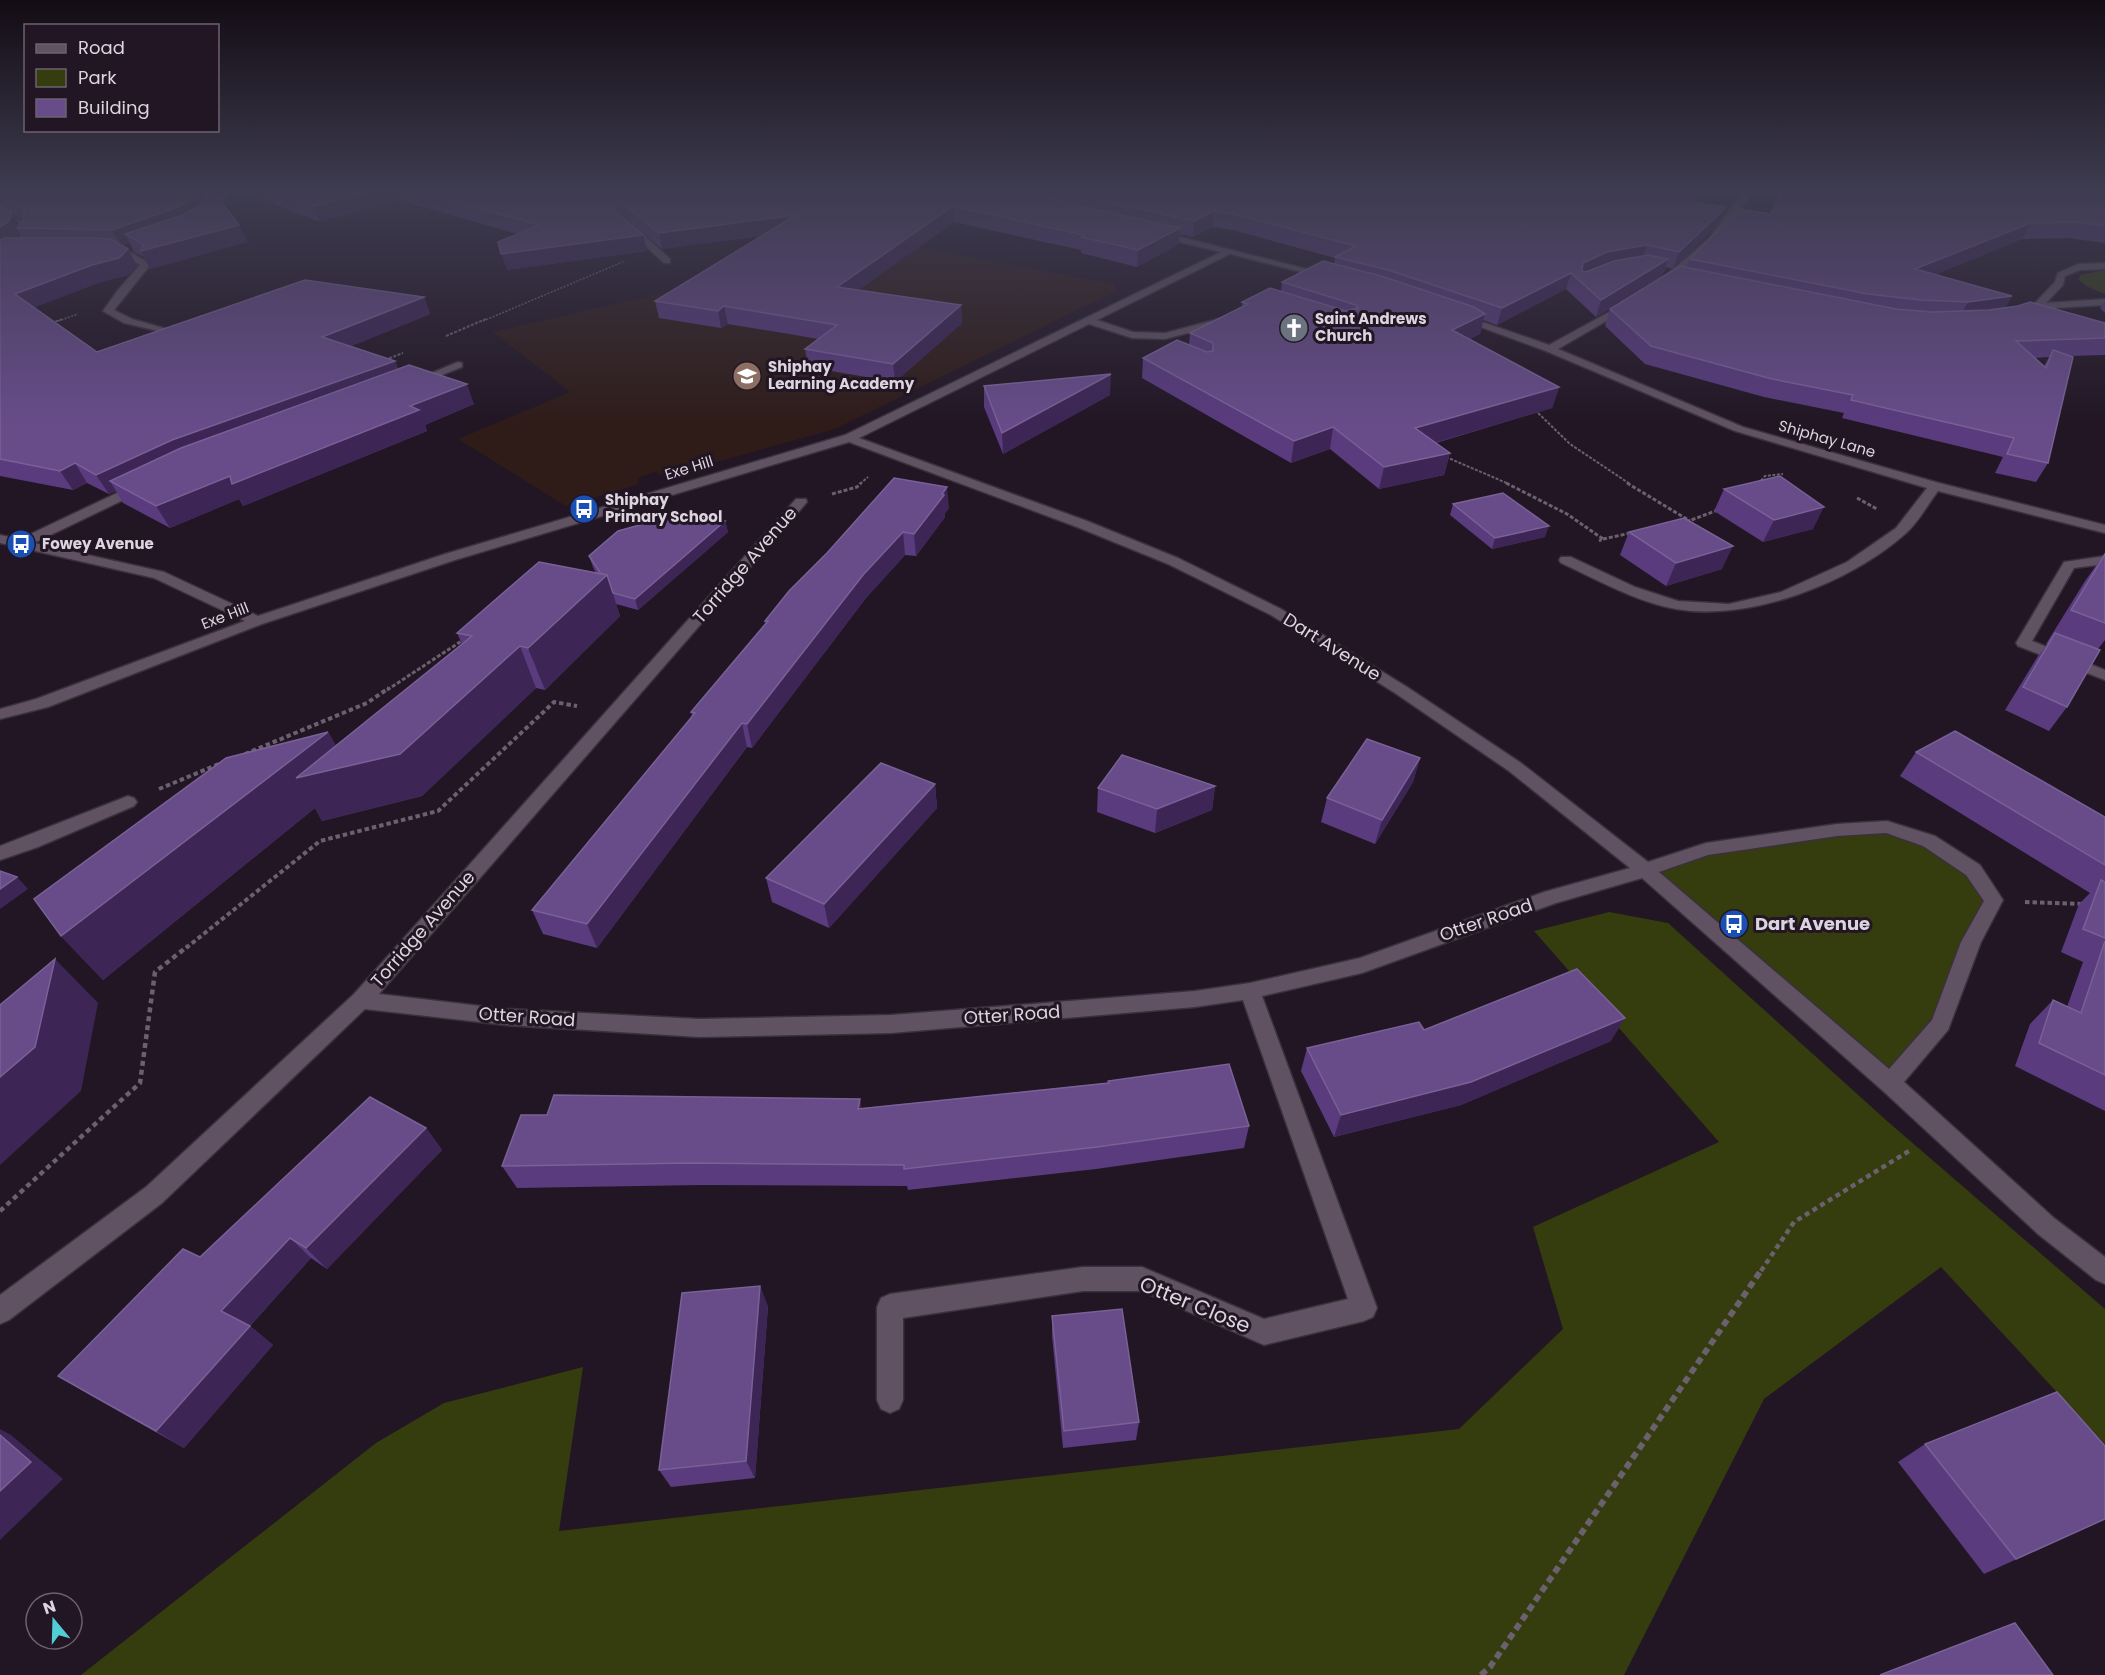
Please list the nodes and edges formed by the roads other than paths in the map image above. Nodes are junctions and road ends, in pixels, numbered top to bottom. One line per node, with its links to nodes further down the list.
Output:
1 (143, 267): 16 (street)
2 (1196, 267): 15 (street, Exe Hill)
3 (1294, 267): 6 (street)
4 (1684, 267): 8 (street)
5 (2078, 267): 7 (street)
6 (1335, 278)
7 (2060, 283): 10 (street); 11 (street)
8 (1655, 288)
9 (1638, 300): 17 (street)
10 (2105, 301): 11 (street)
11 (2037, 306): 12 (street)
12 (2011, 315)
13 (1233, 316): 15 (street)
14 (1454, 316): 17 (street, Shiphay Lane)
15 (1089, 321): 20 (street, Exe Hill)
16 (162, 331)
17 (1550, 349): 22 (street, Shiphay Lane)
18 (458, 365): 19 (street)
19 (408, 384)
20 (849, 438): 29 (street, Exe Hill); 34 (street, Dart Avenue)
21 (148, 484): 26 (street)
22 (1935, 486): 24 (street, Shiphay Lane); 27 (street)
23 (801, 502): 36 (street, Torridge Avenue)
24 (2105, 529)
25 (0, 539): 26 (street)
26 (21, 544): 29 (street)
27 (1566, 560)
28 (2105, 560): 30 (street)
29 (257, 621): 31 (street, Exe Hill)
30 (2105, 675)
31 (0, 714)
32 (128, 802): 33 (street)
33 (0, 852)
34 (1645, 870): 35 (street, Otter Road); 37 (street, Dart Avenue); 37 (street, Otter Road)
35 (1250, 991): 36 (street, Otter Road); 40 (street, Otter Close)
36 (361, 1000): 39 (street, Torridge Avenue)
37 (1890, 1083): 38 (street, Dart Avenue)
38 (2105, 1272)
39 (0, 1311)
40 (890, 1400)

